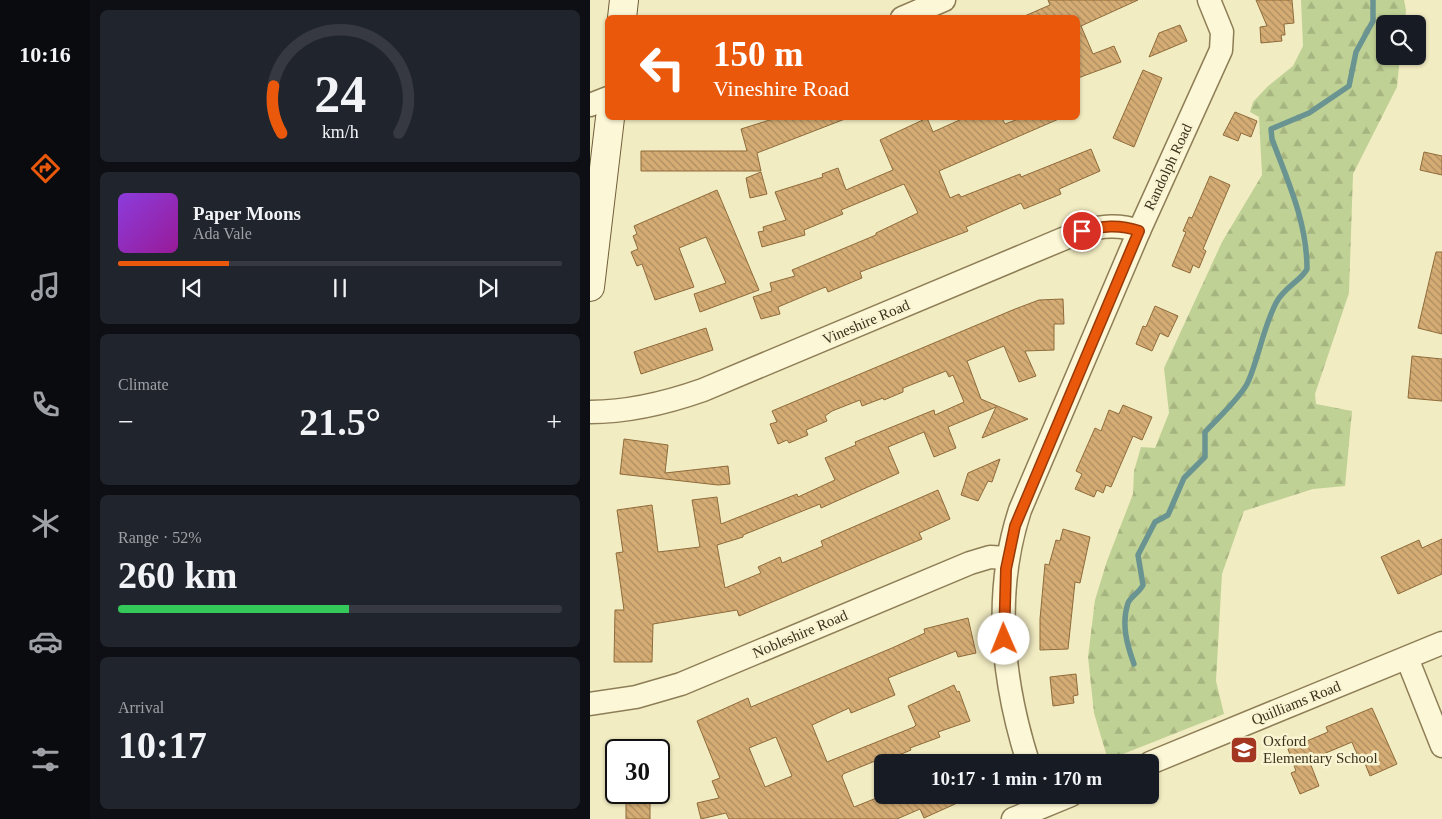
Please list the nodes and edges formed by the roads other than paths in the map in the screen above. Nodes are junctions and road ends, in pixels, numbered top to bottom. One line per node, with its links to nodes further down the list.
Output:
1 (624, 0): 4 (main road)
2 (944, 0): 5 (street)
3 (1209, 0): 9 (street, Randolph Road)
4 (622, 15)
5 (909, 15)
6 (605, 99): 7 (street)
7 (590, 106)
8 (610, 120): 10 (main road)
9 (1139, 231): 11 (street, Vineshire Road); 12 (street, Randolph Road)
10 (590, 287)
11 (590, 412)
12 (1008, 558): 15 (street, Nobleshire Road); 17 (street, Randolph Road)
13 (1442, 643): 14 (street, Quilliams Road)
14 (1406, 658): 16 (street); 18 (street, Quilliams Road)
15 (590, 704)
16 (1442, 746)
17 (1025, 754)
18 (1159, 759)
19 (1037, 804): 20 (street)
20 (1013, 819)

